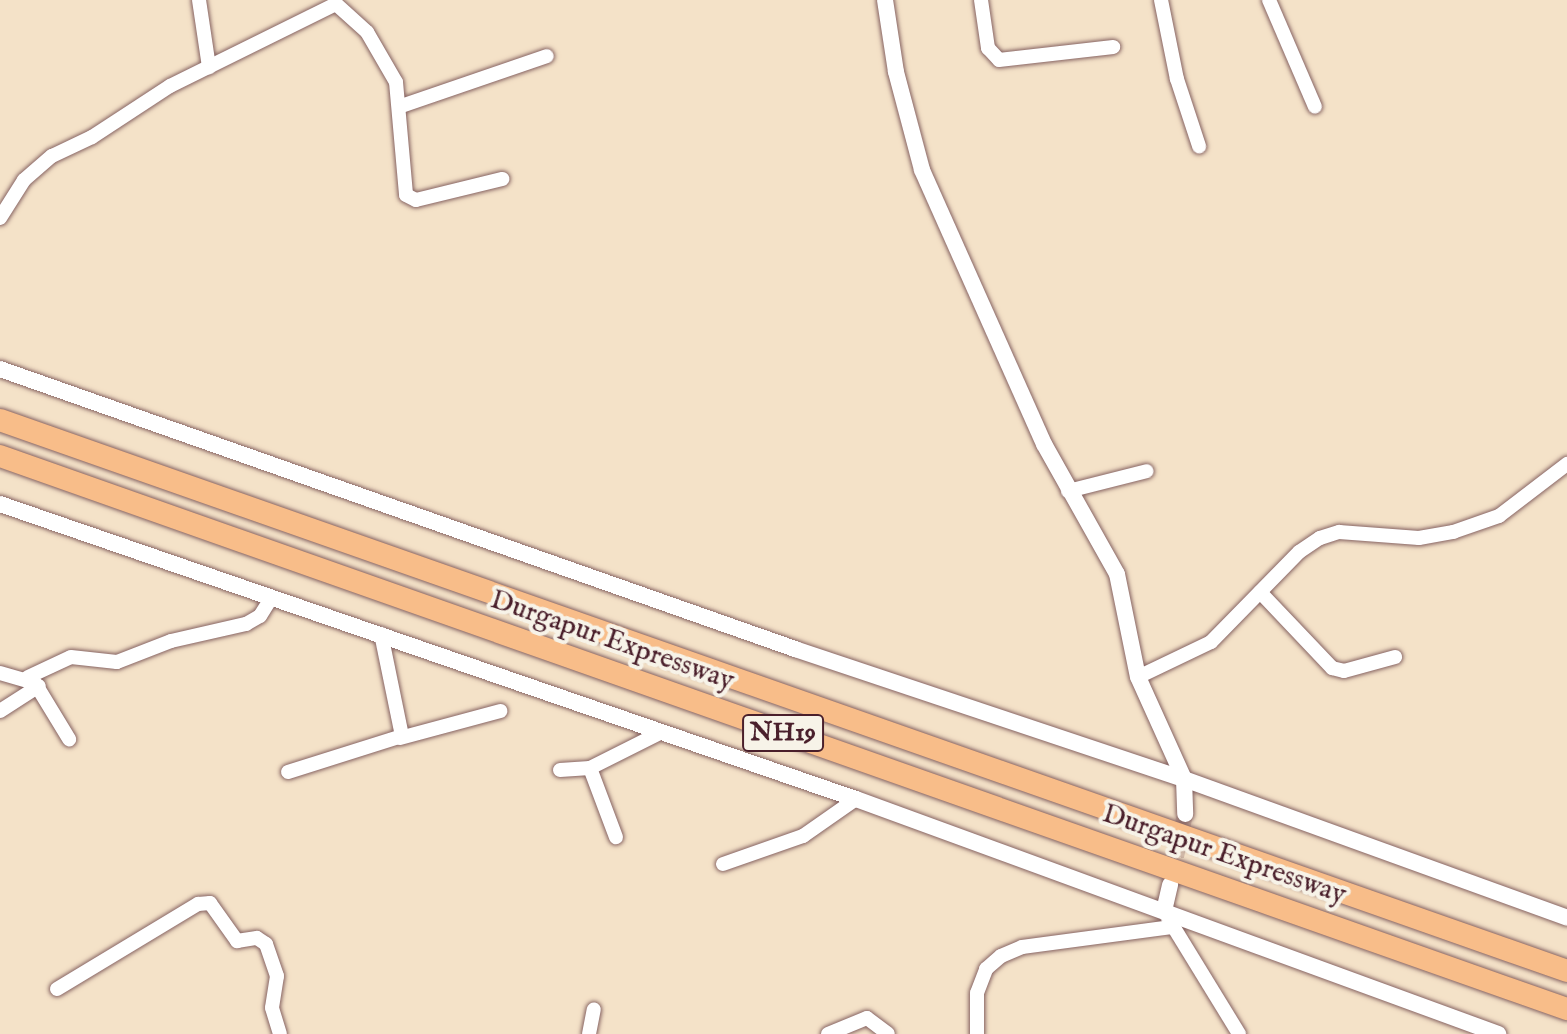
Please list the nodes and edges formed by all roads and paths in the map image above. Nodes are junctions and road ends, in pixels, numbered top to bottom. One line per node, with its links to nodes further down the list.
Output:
1 (199, 0): 8 (street)
2 (885, 0): 19 (street)
3 (981, 0): 6 (street)
4 (1161, 0): 11 (street)
5 (1269, 0): 10 (street)
6 (1113, 47)
7 (547, 56): 9 (street)
8 (209, 67): 9 (street); 13 (street)
9 (401, 106): 12 (street)
10 (1315, 107)
11 (1199, 146)
12 (502, 179)
13 (0, 218)
14 (0, 369): 36 (street)
15 (0, 420): 44 (highway, Durgapur Expressway / NH19)
16 (0, 456): 47 (highway, Durgapur Expressway / NH19)
17 (1567, 464): 21 (street)
18 (1147, 471): 19 (street)
19 (1068, 491): 26 (street)
20 (0, 504): 22 (street)
21 (1260, 592): 24 (street); 26 (street)
22 (272, 597): 23 (street); 27 (street)
23 (381, 634): 30 (street); 31 (street)
24 (1395, 657)
25 (0, 673): 27 (street)
26 (1138, 677): 36 (street)
27 (34, 682): 28 (street); 32 (street)
28 (0, 711)
29 (500, 711): 31 (street)
30 (660, 733): 33 (street); 37 (street)
31 (400, 738): 35 (street)
32 (69, 739)
33 (590, 768): 34 (street); 39 (street)
34 (560, 770)
35 (288, 772)
36 (1184, 779): 38 (street); 42 (street)
37 (856, 799): 40 (street); 43 (street)
38 (1185, 814)
39 (616, 837)
40 (723, 864)
41 (1170, 885): 43 (street)
42 (1567, 918)
43 (1168, 919): 52 (street); 53 (street); 54 (street)
44 (1567, 971)
45 (57, 989): 48 (street)
46 (594, 1009): 49 (street)
47 (1567, 1009)
48 (280, 1034)
49 (589, 1034)
50 (828, 1034): 51 (street)
51 (888, 1034)
52 (977, 1034)
53 (1239, 1034)
54 (1498, 1034)

